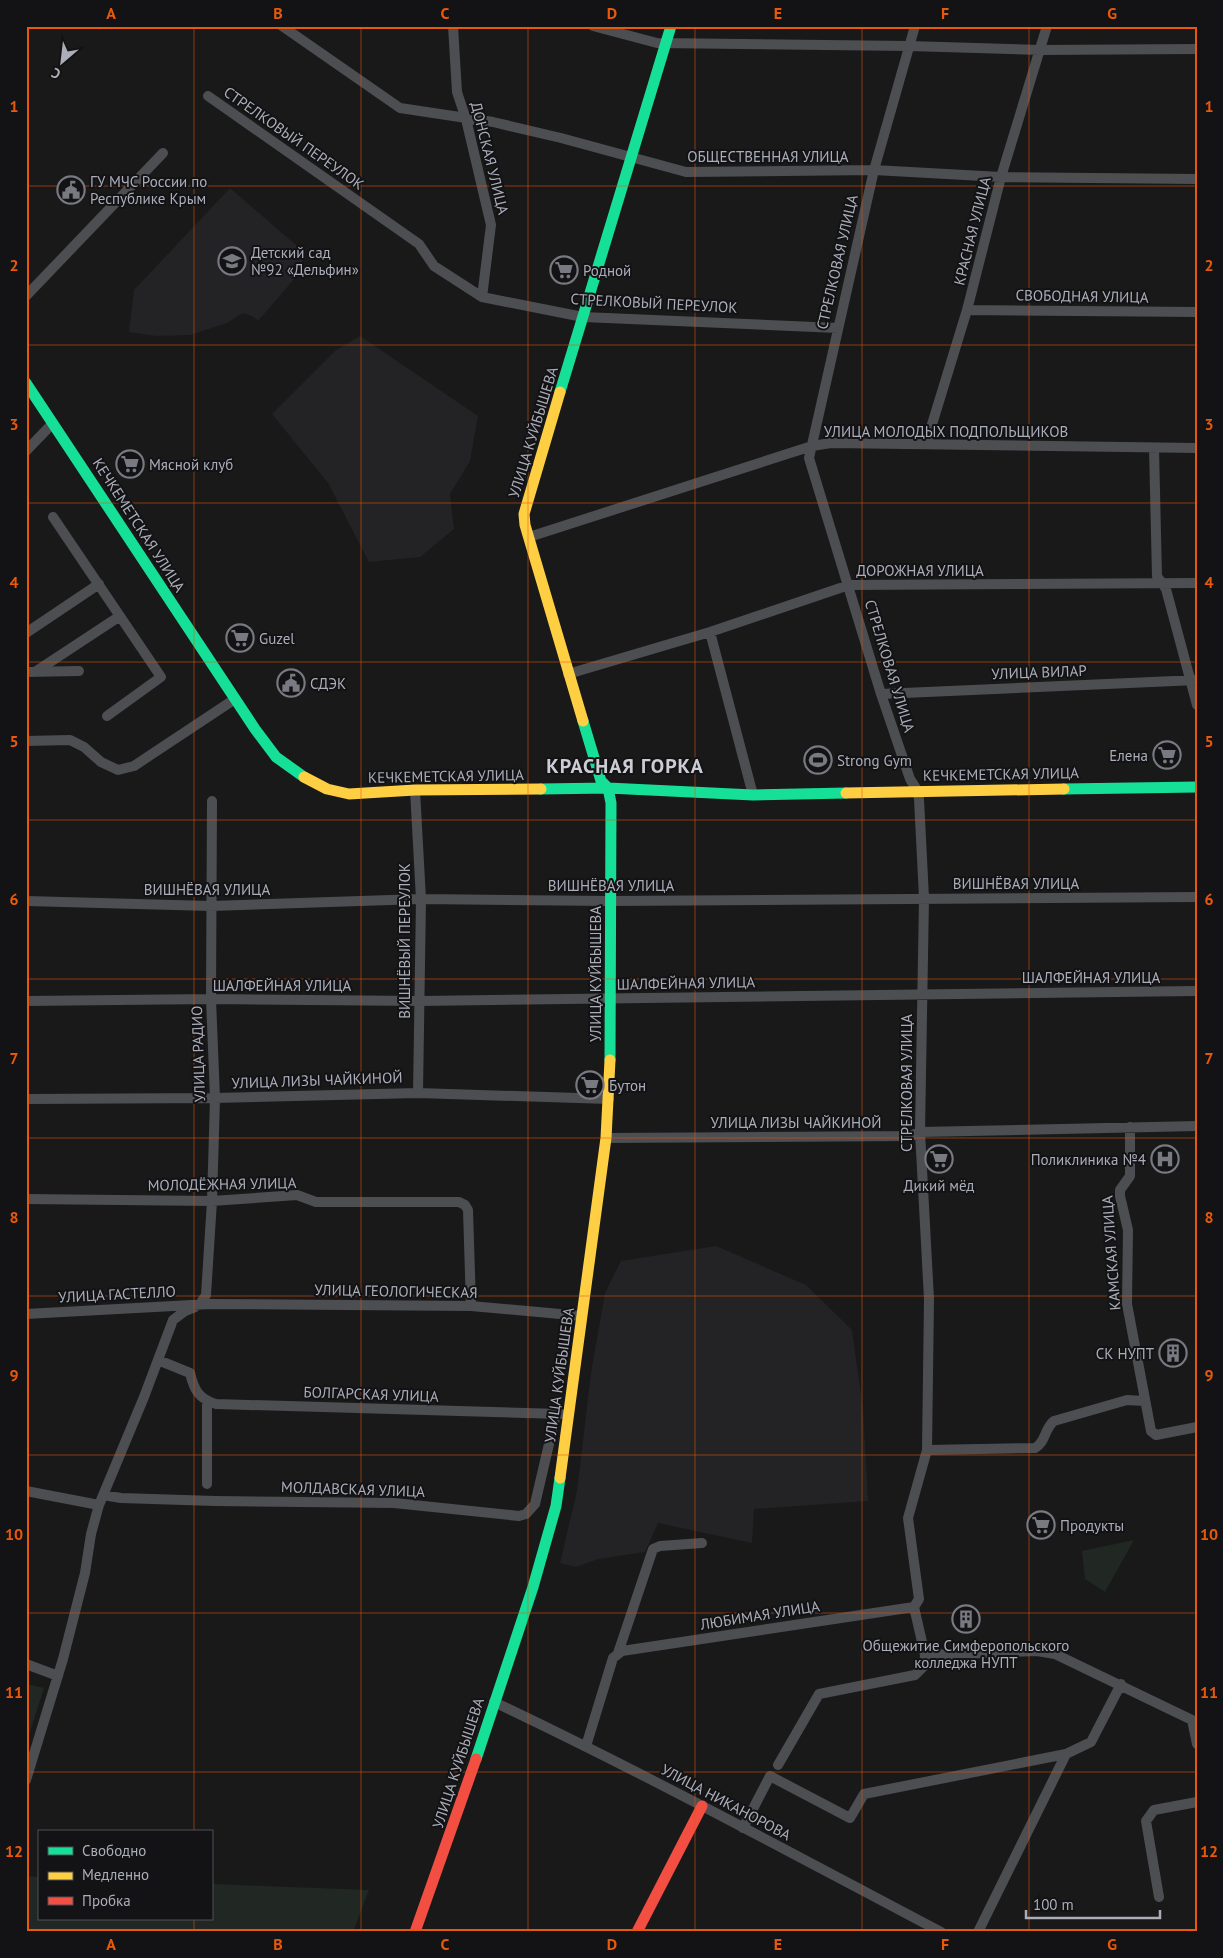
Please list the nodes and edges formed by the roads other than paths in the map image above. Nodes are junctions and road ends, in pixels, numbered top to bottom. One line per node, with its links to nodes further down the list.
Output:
1 (282, 26): 12 (street, ОБЩЕСТВЕННАЯ УЛИЦА)
2 (453, 26): 12 (street, ДОНСКАЯ УЛИЦА)
3 (593, 26): 7 (street)
4 (671, 26): 7 (main road, УЛИЦА КУЙБЫШЕВА)
5 (915, 26): 8 (street, СТРЕЛКОВАЯ УЛИЦА)
6 (1047, 26): 10 (street, КРАСНАЯ УЛИЦА)
7 (666, 42): 8 (street); 14 (main road, УЛИЦА КУЙБЫШЕВА)
8 (909, 46): 10 (street); 15 (street, СТРЕЛКОВАЯ УЛИЦА)
9 (1197, 49): 10 (street)
10 (1040, 50): 16 (street, КРАСНАЯ УЛИЦА)
11 (208, 96): 19 (street, СТРЕЛКОВЫЙ ПЕРЕУЛОК)
12 (466, 119): 14 (street, ОБЩЕСТВЕННАЯ УЛИЦА); 19 (street, ДОНСКАЯ УЛИЦА)
13 (163, 153): 18 (street)
14 (630, 158): 15 (street, ОБЩЕСТВЕННАЯ УЛИЦА); 22 (main road, УЛИЦА КУЙБЫШЕВА)
15 (874, 170): 16 (street, ОБЩЕСТВЕННАЯ УЛИЦА); 23 (street, СТРЕЛКОВАЯ УЛИЦА)
16 (1001, 177): 17 (street, ОБЩЕСТВЕННАЯ УЛИЦА); 20 (street, КРАСНАЯ УЛИЦА)
17 (1197, 179)
18 (26, 296)
19 (482, 297): 22 (street, СТРЕЛКОВЫЙ ПЕРЕУЛОК)
20 (967, 310): 21 (street, СВОБОДНАЯ УЛИЦА); 26 (street, КРАСНАЯ УЛИЦА)
21 (1197, 312)
22 (583, 316): 23 (street, СТРЕЛКОВЫЙ ПЕРЕУЛОК); 32 (main road, УЛИЦА КУЙБЫШЕВА)
23 (838, 328): 27 (street, СТРЕЛКОВАЯ УЛИЦА)
24 (26, 383): 25 (main road, КЕЧКЕМЕТСКАЯ УЛИЦА)
25 (53, 423): 30 (street); 45 (main road, КЕЧКЕМЕТСКАЯ УЛИЦА)
26 (926, 444): 27 (street, УЛИЦА МОЛОДЫХ ПОДПОЛЬЩИКОВ); 28 (street, УЛИЦА МОЛОДЫХ ПОДПОЛЬЩИКОВ)
27 (812, 446): 32 (street, УЛИЦА МОЛОДЫХ ПОДПОЛЬЩИКОВ); 36 (street, СТРЕЛКОВАЯ УЛИЦА)
28 (1154, 448): 29 (street, УЛИЦА МОЛОДЫХ ПОДПОЛЬЩИКОВ); 33 (street)
29 (1197, 448)
30 (26, 451)
31 (54, 518): 35 (street)
32 (529, 537): 42 (main road, УЛИЦА КУЙБЫШЕВА)
33 (1162, 583): 34 (street, ДОРОЖНАЯ УЛИЦА); 36 (street, ДОРОЖНАЯ УЛИЦА); 43 (street)
34 (1197, 583)
35 (99, 584): 37 (street); 39 (street)
36 (849, 585): 38 (street, ДОРОЖНАЯ УЛИЦА); 44 (street, СТРЕЛКОВАЯ УЛИЦА)
37 (120, 616): 41 (street); 47 (street)
38 (710, 632): 42 (street, ДОРОЖНАЯ УЛИЦА); 53 (street)
39 (26, 633)
40 (79, 671): 41 (street)
41 (31, 672)
42 (568, 674): 50 (main road, УЛИЦА КУЙБЫШЕВА)
43 (1194, 681): 44 (street, УЛИЦА ВИЛАР); 46 (street)
44 (882, 694): 52 (street, СТРЕЛКОВАЯ УЛИЦА)
45 (234, 699): 48 (street); 51 (main road, КЕЧКЕМЕТСКАЯ УЛИЦА)
46 (1197, 705)
47 (107, 716)
48 (26, 741)
49 (1197, 787): 52 (main road, КЕЧКЕМЕТСКАЯ УЛИЦА)
50 (608, 788): 51 (main road, КЕЧКЕМЕТСКАЯ УЛИЦА); 53 (main road, КЕЧКЕМЕТСКАЯ УЛИЦА); 59 (main road, УЛИЦА КУЙБЫШЕВА)
51 (415, 790): 57 (street, ВИШНЁВЫЙ ПЕРЕУЛОК)
52 (917, 790): 53 (main road, КЕЧКЕМЕТСКАЯ УЛИЦА); 56 (street, СТРЕЛКОВАЯ УЛИЦА)
53 (752, 795)
54 (212, 801): 60 (street, УЛИЦА РАДИО)
55 (1197, 897): 56 (street, ВИШНЁВАЯ УЛИЦА)
56 (924, 898): 59 (street, ВИШНЁВАЯ УЛИЦА); 62 (street, СТРЕЛКОВАЯ УЛИЦА)
57 (421, 899): 59 (street, ВИШНЁВАЯ УЛИЦА); 60 (street, ВИШНЁВАЯ УЛИЦА); 66 (street, ВИШНЁВЫЙ ПЕРЕУЛОК)
58 (26, 901): 60 (street, ВИШНЁВАЯ УЛИЦА)
59 (610, 901): 64 (main road, УЛИЦА КУЙБЫШЕВА)
60 (211, 906): 63 (street, УЛИЦА РАДИО)
61 (1197, 991): 62 (street, ШАЛФЕЙНАЯ УЛИЦА)
62 (922, 994): 64 (street, ШАЛФЕЙНАЯ УЛИЦА); 73 (street, СТРЕЛКОВАЯ УЛИЦА)
63 (211, 999): 65 (street, ШАЛФЕЙНАЯ УЛИЦА); 66 (street, ШАЛФЕЙНАЯ УЛИЦА); 68 (street, УЛИЦА РАДИО)
64 (612, 999): 66 (street, ШАЛФЕЙНАЯ УЛИЦА); 70 (main road, УЛИЦА КУЙБЫШЕВА)
65 (26, 1000)
66 (420, 1001): 67 (street, ВИШНЁВЫЙ ПЕРЕУЛОК)
67 (418, 1092): 68 (street, УЛИЦА ЛИЗЫ ЧАЙКИНОЙ); 70 (street, УЛИЦА ЛИЗЫ ЧАЙКИНОЙ)
68 (215, 1098): 69 (street, УЛИЦА ЛИЗЫ ЧАЙКИНОЙ); 76 (street, УЛИЦА РАДИО)
69 (26, 1099)
70 (609, 1099): 74 (main road, УЛИЦА КУЙБЫШЕВА)
71 (1197, 1126): 72 (street, УЛИЦА ЛИЗЫ ЧАЙКИНОЙ)
72 (1130, 1128): 73 (street, УЛИЦА ЛИЗЫ ЧАЙКИНОЙ); 82 (street, КАМСКАЯ УЛИЦА)
73 (920, 1132): 74 (street, УЛИЦА ЛИЗЫ ЧАЙКИНОЙ); 87 (street, СТРЕЛКОВАЯ УЛИЦА)
74 (606, 1138): 80 (main road, УЛИЦА КУЙБЫШЕВА)
75 (26, 1199): 76 (street, МОЛОДЁЖНАЯ УЛИЦА)
76 (212, 1201): 77 (street, УЛИЦА РАДИО); 78 (street, МОЛОДЁЖНАЯ УЛИЦА)
77 (205, 1304): 78 (street, УЛИЦА ГЕОЛОГИЧЕСКАЯ); 79 (street, УЛИЦА ГАСТЕЛЛО); 81 (street)
78 (471, 1306): 80 (street, УЛИЦА ГЕОЛОГИЧЕСКАЯ)
79 (26, 1314)
80 (582, 1316): 85 (main road, УЛИЦА КУЙБЫШЕВА)
81 (158, 1360): 83 (street); 90 (street)
82 (1144, 1401): 86 (street, КАМСКАЯ УЛИЦА); 87 (street)
83 (207, 1402): 84 (street, БОЛГАРСКАЯ УЛИЦА); 88 (street)
84 (556, 1414): 85 (street, БОЛГАРСКАЯ УЛИЦА); 90 (street, МОЛДАВСКАЯ УЛИЦА)
85 (570, 1415): 98 (main road, УЛИЦА КУЙБЫШЕВА)
86 (1197, 1427)
87 (928, 1450): 92 (street, СТРЕЛКОВАЯ УЛИЦА)
88 (207, 1484)
89 (26, 1491): 90 (street, МОЛДАВСКАЯ УЛИЦА)
90 (101, 1500): 96 (street)
91 (702, 1543): 94 (street)
92 (914, 1607): 93 (street, СТРЕЛКОВАЯ УЛИЦА); 94 (street, ЛЮБИМАЯ УЛИЦА)
93 (925, 1655): 97 (street); 102 (street)
94 (616, 1656): 100 (street)
95 (26, 1664): 96 (street)
96 (58, 1676): 103 (street)
97 (1121, 1684): 99 (street); 101 (street)
98 (494, 1702): 100 (street, УЛИЦА НИКАНОРОВА); 108 (main road, УЛИЦА КУЙБЫШЕВА)
99 (1197, 1744)
100 (586, 1746): 105 (street, УЛИЦА НИКАНОРОВА)
101 (1066, 1754): 106 (street); 111 (street)
102 (778, 1766)
103 (26, 1780)
104 (1197, 1802): 107 (street)
105 (702, 1806): 106 (street, УЛИЦА НИКАНОРОВА); 109 (main road)
106 (743, 1828): 110 (street, УЛИЦА НИКАНОРОВА)
107 (1159, 1897)
108 (415, 1932)
109 (637, 1932)
110 (941, 1932)
111 (978, 1932)

